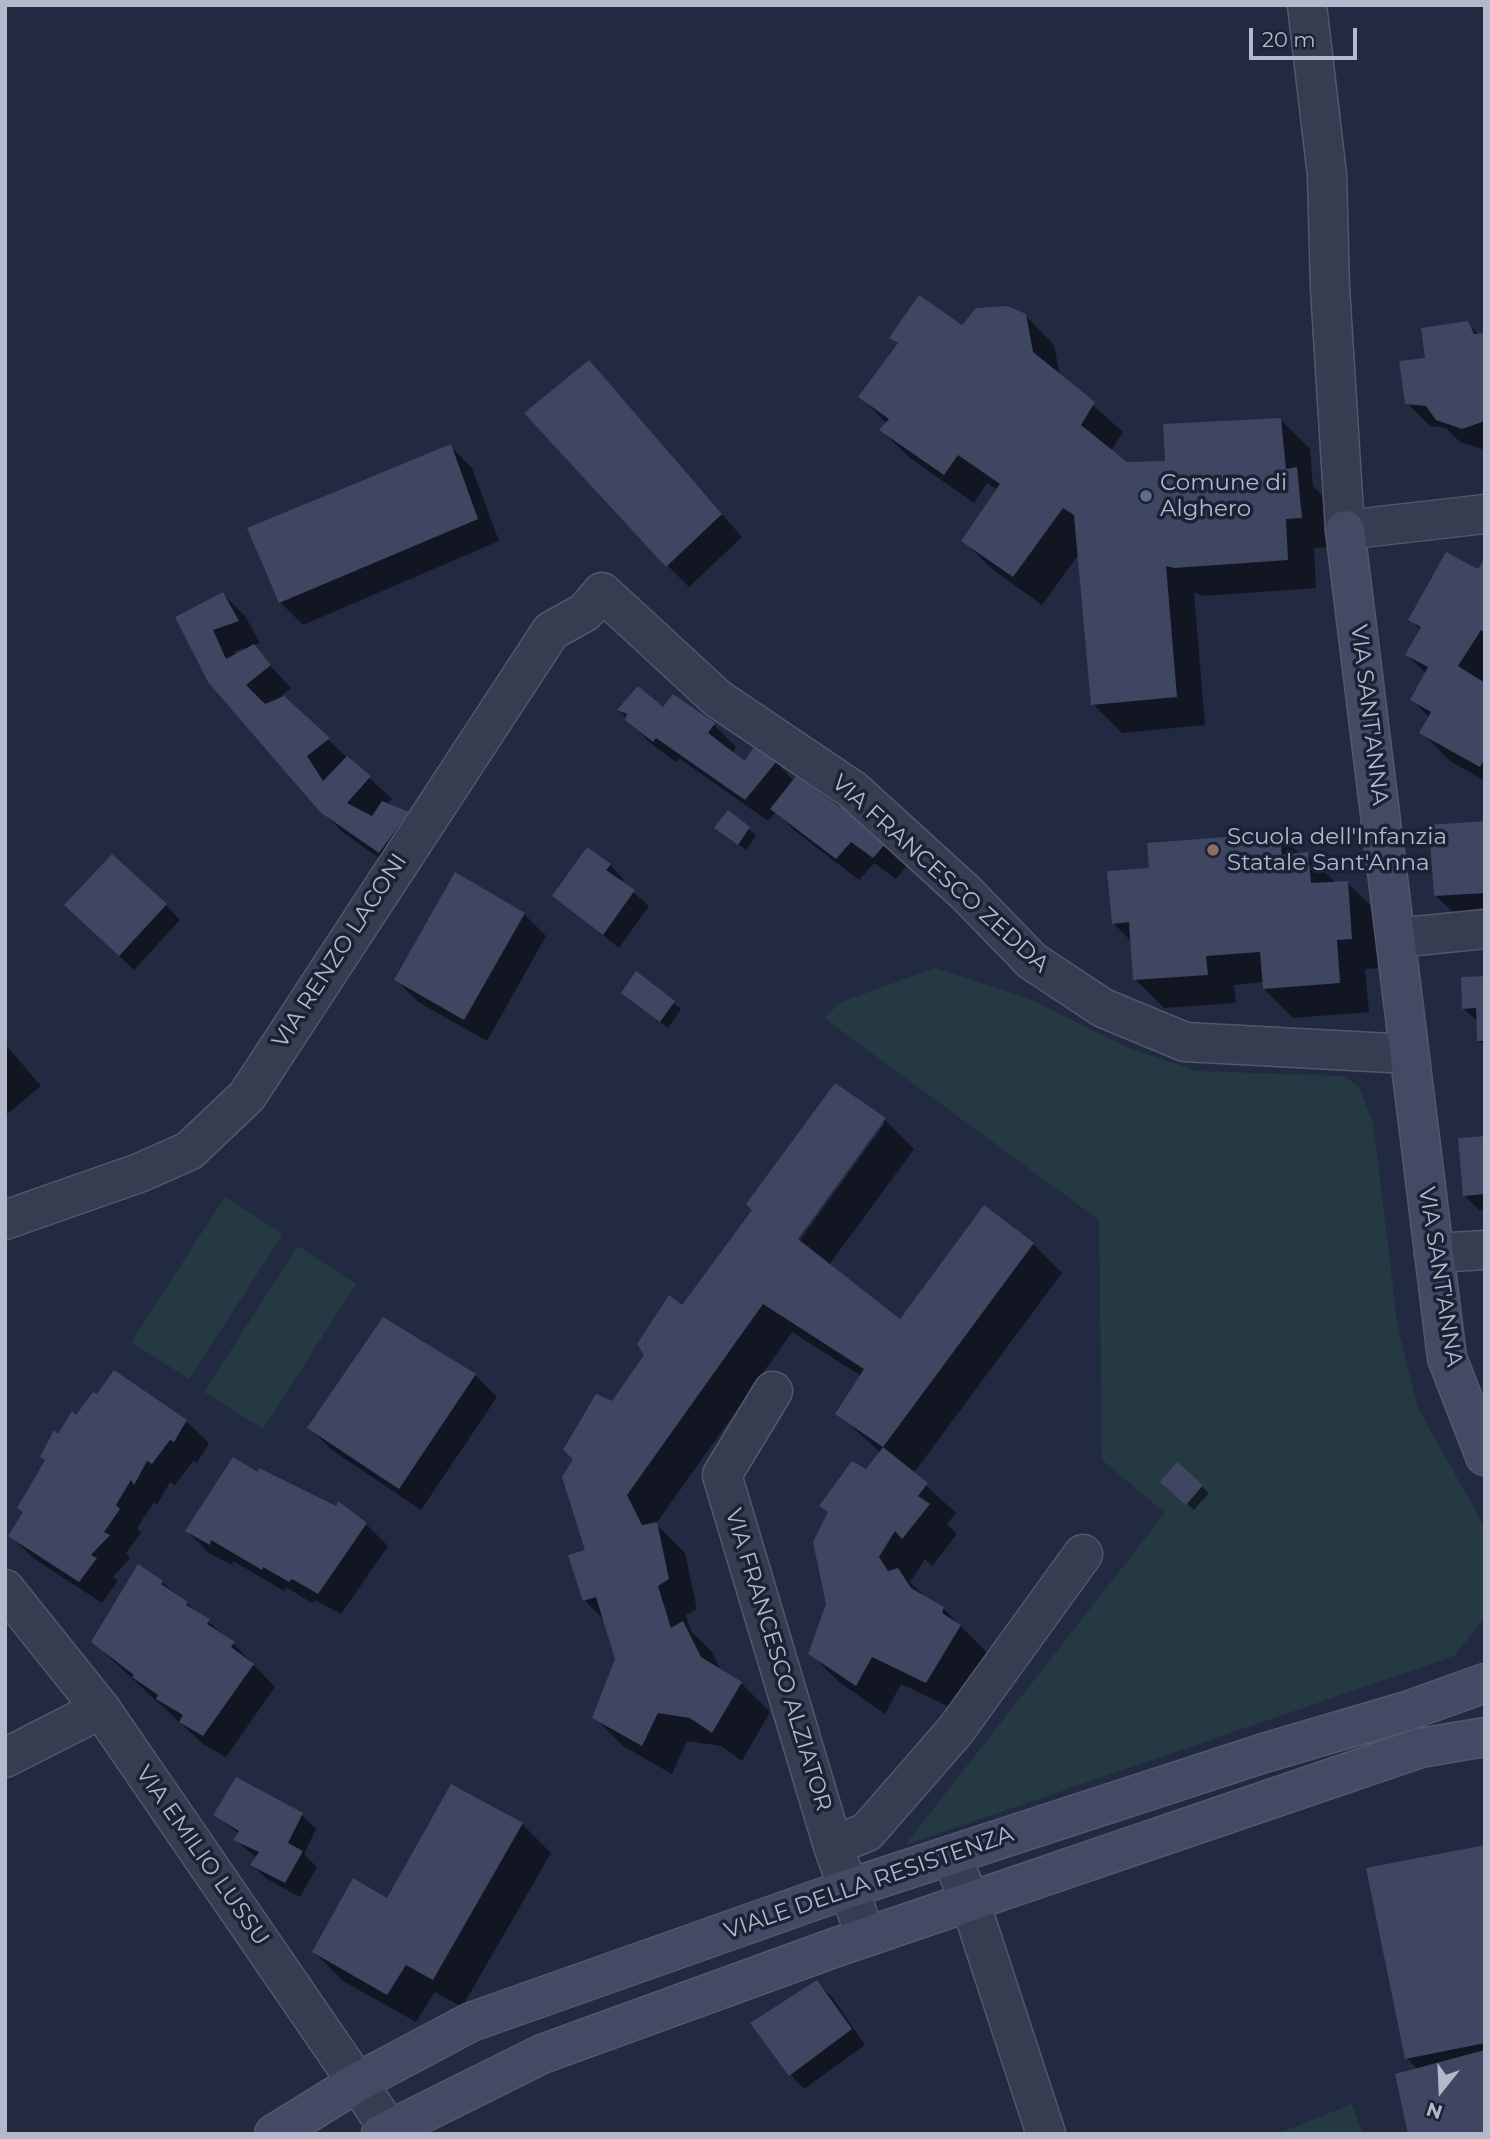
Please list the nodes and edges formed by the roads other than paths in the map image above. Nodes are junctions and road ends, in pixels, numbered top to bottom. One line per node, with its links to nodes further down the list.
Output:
1 (1307, 5): 3 (street, VIA SANT'ANNA)
2 (1485, 514): 3 (street)
3 (1345, 530): 6 (main road, VIA SANT'ANNA)
4 (603, 592): 7 (street, VIA FRANCESCO ZEDDA); 8 (street, VIA RENZO LACONI)
5 (1485, 929): 6 (street)
6 (1395, 938): 7 (main road, VIA SANT'ANNA)
7 (1409, 1054): 10 (main road, VIA SANT'ANNA)
8 (5, 1220)
9 (1485, 1250): 10 (street)
10 (1434, 1253): 12 (main road, VIA SANT'ANNA)
11 (773, 1391): 23 (street, VIA FRANCESCO ALZIATOR)
12 (1485, 1456)
13 (1083, 1554): 23 (street)
14 (5, 1589): 17 (street, VIA EMILIO LUSSU)
15 (1485, 1664): 18 (main road)
16 (1485, 1683): 18 (main road, VIALE DELLA RESISTENZA)
17 (101, 1709): 21 (street); 28 (street, VIA EMILIO LUSSU)
18 (1407, 1711): 24 (main road, VIALE DELLA RESISTENZA)
19 (1485, 1737): 20 (main road)
20 (1420, 1748): 22 (main road); 26 (main road)
21 (5, 1758)
22 (1485, 1761)
23 (834, 1846): 25 (street, VIA FRANCESCO ALZIATOR)
24 (951, 1855): 25 (main road, VIALE DELLA RESISTENZA); 26 (street)
25 (847, 1889): 27 (street, VIA FRANCESCO ALZIATOR); 28 (main road, VIALE DELLA RESISTENZA)
26 (970, 1902): 27 (main road); 31 (street)
27 (866, 1937): 29 (main road)
28 (358, 2082): 29 (street, VIA EMILIO LUSSU); 30 (main road, VIALE DELLA RESISTENZA)
29 (385, 2131)
30 (274, 2134)
31 (1046, 2134)

